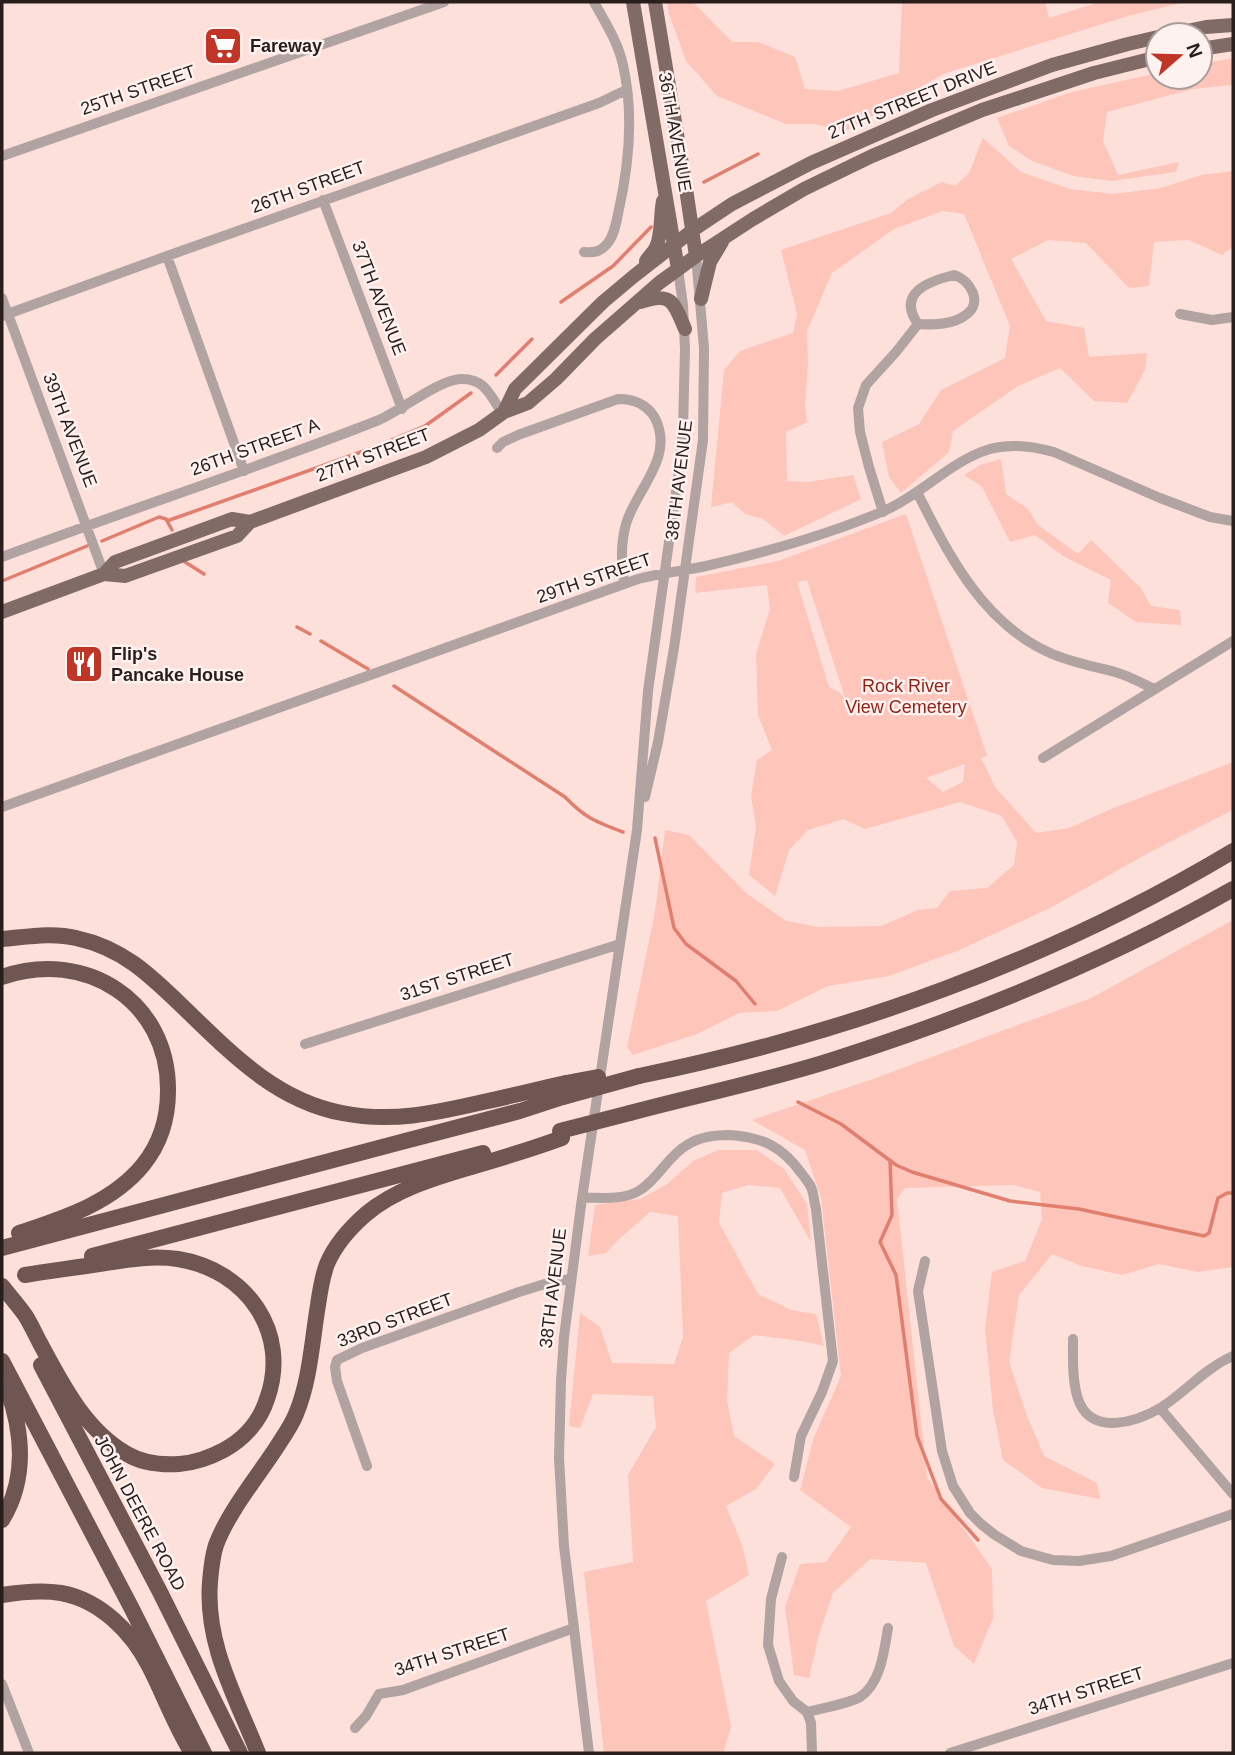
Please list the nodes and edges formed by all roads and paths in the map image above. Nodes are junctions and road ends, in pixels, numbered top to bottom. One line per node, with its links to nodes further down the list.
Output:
1 (444, 2): 12 (street, 25TH STREET)
2 (594, 2): 11 (street)
3 (633, 2): 14 (main road, 36TH AVENUE)
4 (655, 2): 13 (main road, 36TH AVENUE)
5 (1233, 24): 6 (main road)
6 (1214, 27)
7 (1144, 40): 16 (main road, 27TH STREET DRIVE)
8 (1233, 44): 9 (main road)
9 (1214, 47)
10 (1144, 61): 18 (main road, 27TH STREET DRIVE)
11 (626, 90): 15 (street, 26TH STREET); 20 (street)
12 (2, 156)
13 (685, 182): 16 (main road); 17 (main road, 36TH AVENUE)
14 (666, 193): 19 (main road, 36TH AVENUE); 24 (main road)
15 (323, 200): 21 (street, 26TH STREET); 33 (street, 37TH AVENUE)
16 (732, 204): 17 (main road, 27TH STREET DRIVE)
17 (693, 230): 19 (main road, 27TH STREET); 22 (main road, 36TH AVENUE)
18 (726, 237): 22 (main road, 27TH STREET DRIVE); 26 (main road)
19 (675, 244): 23 (main road, 36TH AVENUE); 24 (main road, 27TH STREET)
20 (584, 252)
21 (167, 256): 29 (street, 26TH STREET); 36 (street)
22 (696, 256): 23 (main road, 27TH STREET); 26 (street, 38TH AVENUE)
23 (678, 269): 27 (main road, 27TH STREET); 32 (street, 38TH AVENUE)
24 (634, 276): 34 (main road, 27TH STREET)
25 (2, 298): 29 (street, 39TH AVENUE)
26 (701, 299): 42 (street, 38TH AVENUE)
27 (633, 304): 32 (main road); 34 (main road, 27TH STREET)
28 (1180, 314): 30 (street)
29 (5, 315): 40 (street, 39TH AVENUE)
30 (1233, 317)
31 (918, 324): 31 (street); 38 (street)
32 (685, 329): 43 (street, 38TH AVENUE)
33 (401, 409): 34 (street, 26TH STREET A); 36 (street, 26TH STREET A)
34 (503, 412): 44 (main road, 27TH STREET)
35 (497, 448): 45 (street)
36 (244, 471): 40 (street, 26TH STREET A)
37 (917, 492): 38 (street, 29TH STREET); 39 (street, 29TH STREET); 48 (street)
38 (883, 512): 42 (street, 29TH STREET)
39 (1233, 521)
40 (87, 525): 41 (street, 26TH STREET A); 44 (street, 39TH AVENUE)
41 (2, 556)
42 (686, 570): 43 (street, 29TH STREET); 51 (street, 38TH AVENUE)
43 (665, 572): 45 (street, 29TH STREET); 51 (street, 38TH AVENUE)
44 (104, 574): 46 (main road, 27TH STREET)
45 (624, 584): 50 (street, 29TH STREET)
46 (2, 612)
47 (1233, 641): 48 (street)
48 (1154, 690): 49 (street)
49 (1043, 758)
50 (2, 807)
51 (637, 830): 55 (street, 38TH AVENUE)
52 (1233, 851): 58 (highway, bridge)
53 (1233, 888): 59 (highway, bridge)
54 (2, 939): 58 (highway)
55 (620, 944): 57 (street, 31ST STREET); 60 (street, 38TH AVENUE)
56 (2, 977): 61 (highway)
57 (305, 1044)
58 (564, 1090): 62 (highway)
59 (561, 1135): 64 (highway); 91 (highway)
60 (582, 1198): 65 (street, 38TH AVENUE); 75 (street)
61 (2, 1240)
62 (2, 1248)
63 (925, 1262): 77 (street)
64 (25, 1275): 66 (highway); 68 (highway)
65 (571, 1279): 74 (street, 33RD STREET); 81 (street, 38TH AVENUE)
66 (2, 1283): 68 (highway)
67 (2, 1292): 68 (highway, JOHN DEERE ROAD)
68 (21, 1317): 90 (highway, JOHN DEERE ROAD)
69 (1073, 1339): 73 (street)
70 (1233, 1356): 73 (street)
71 (2, 1361): 89 (highway)
72 (2, 1376): 78 (highway)
73 (1160, 1408): 76 (street)
74 (367, 1466)
75 (794, 1477)
76 (1233, 1494)
77 (1233, 1514)
78 (2, 1520)
79 (782, 1557): 85 (street)
80 (2, 1595): 88 (highway)
81 (574, 1628): 86 (street, 34TH STREET); 92 (street, 38TH AVENUE)
82 (888, 1628): 85 (street)
83 (1233, 1662): 94 (street, 34TH STREET)
84 (2, 1684): 87 (street)
85 (809, 1717): 93 (street)
86 (355, 1728)
87 (29, 1753)
88 (192, 1753)
89 (204, 1753)
90 (240, 1753)
91 (258, 1753)
92 (589, 1753)
93 (812, 1753)
94 (950, 1753)

